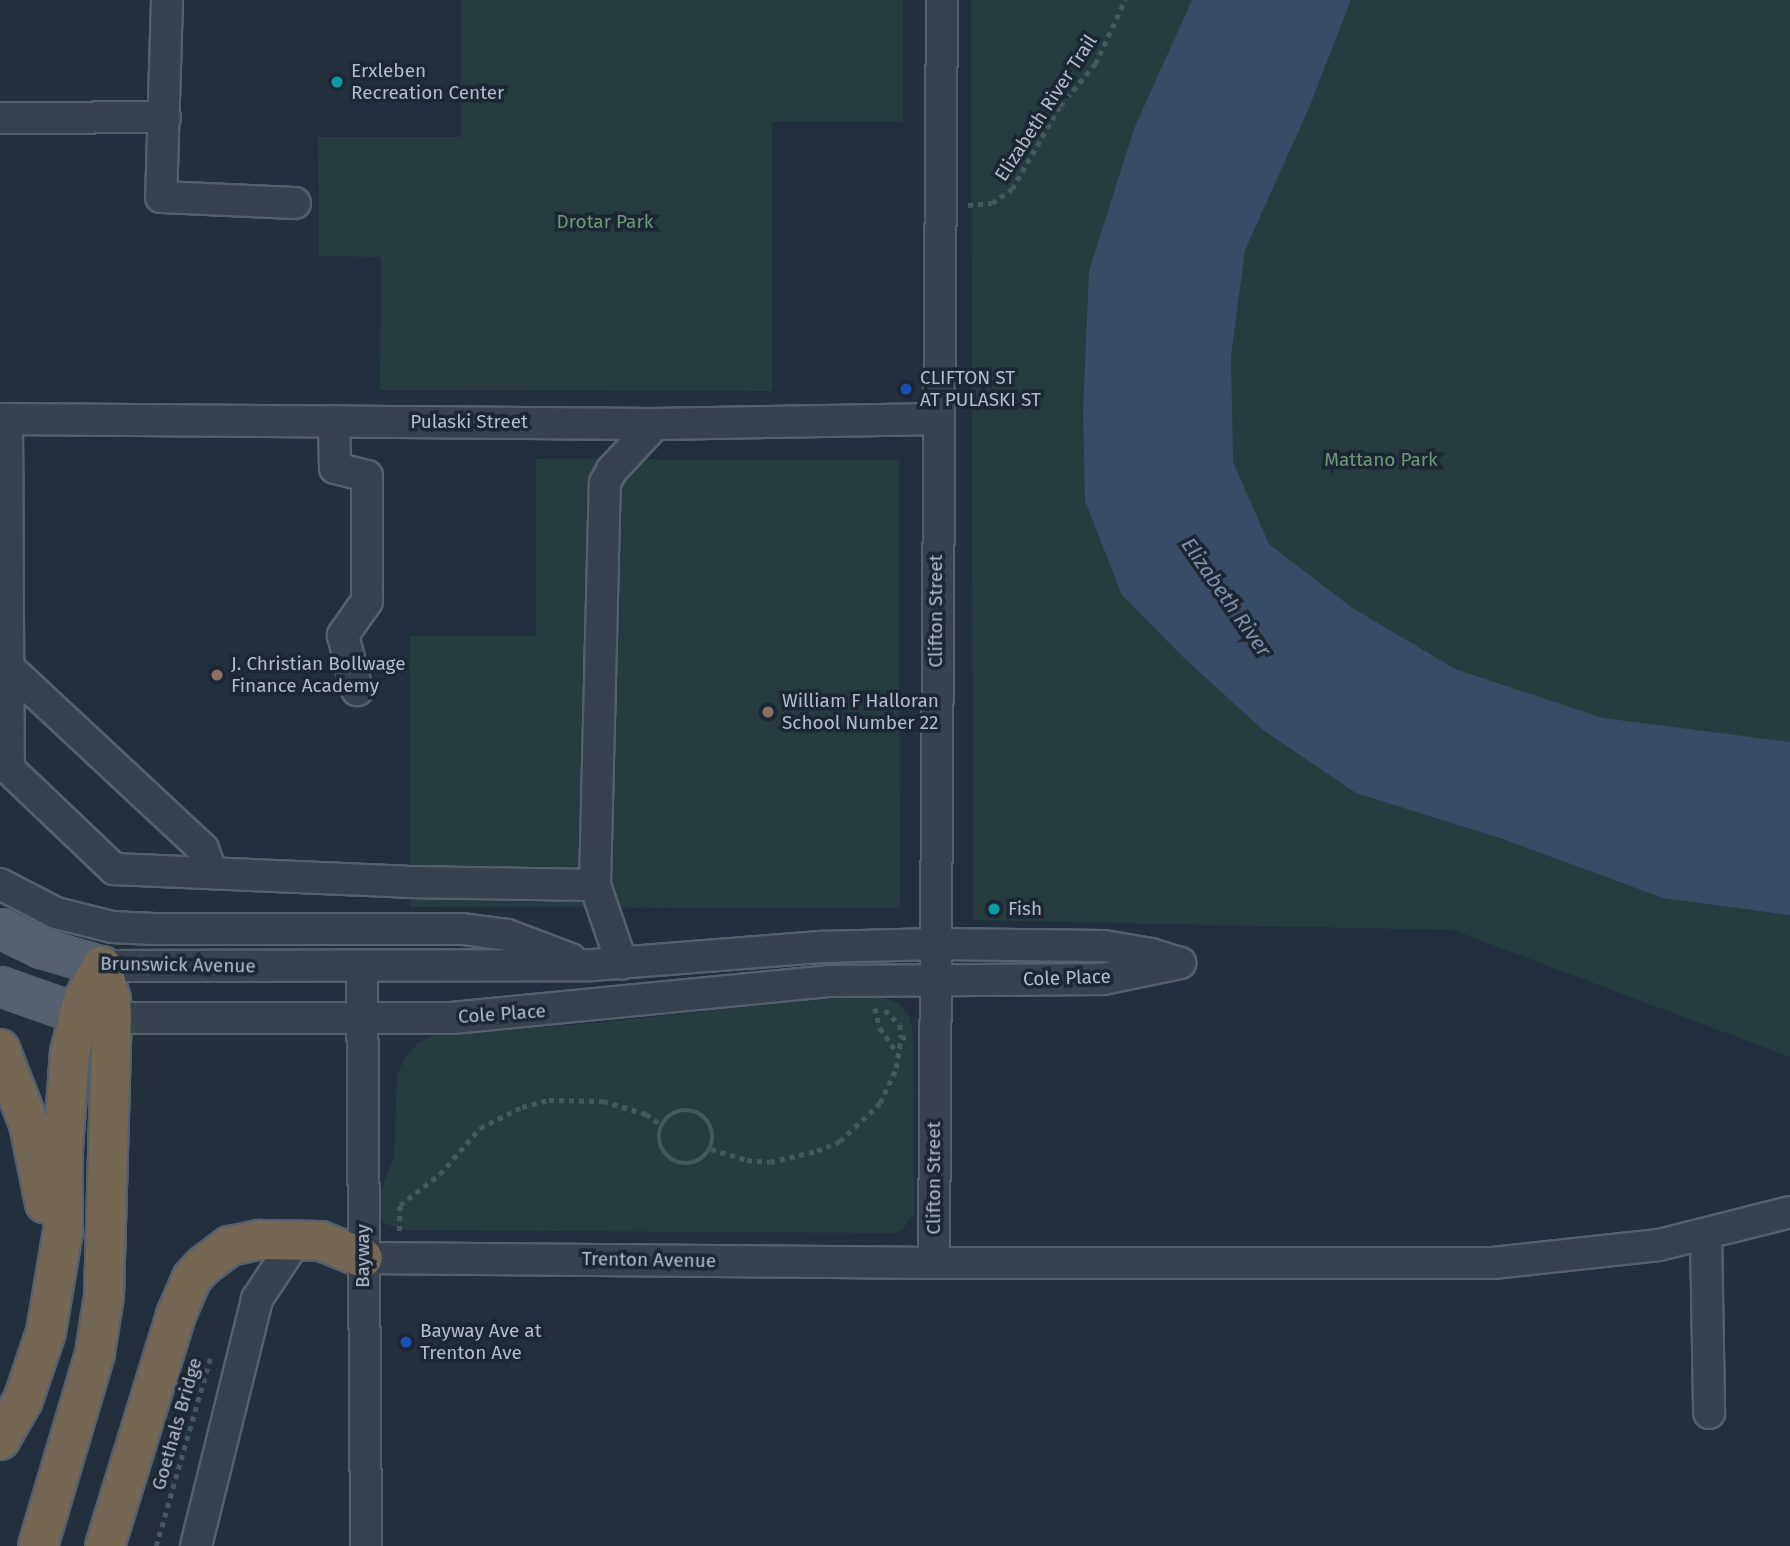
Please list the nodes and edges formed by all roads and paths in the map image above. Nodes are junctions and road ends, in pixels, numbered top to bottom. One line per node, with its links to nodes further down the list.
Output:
1 (167, 0): 4 (street)
2 (942, 0): 9 (street, Clifton Street)
3 (1125, 0): 7 (path, Elizabeth River Trail)
4 (164, 117): 5 (street); 6 (street)
5 (0, 118)
6 (295, 203)
7 (968, 205)
8 (4, 419): 10 (street, Pulaski Street); 12 (street)
9 (937, 419): 11 (street, Pulaski Street); 19 (street, Clifton Street)
10 (334, 421): 11 (street, Pulaski Street); 14 (street)
11 (654, 424): 17 (street)
12 (3, 577): 13 (street)
13 (9, 668): 15 (street); 15 (street)
14 (357, 690)
15 (211, 871): 17 (street)
16 (0, 884): 21 (street, Cole Place)
17 (595, 885): 20 (street)
18 (0, 928): 22 (main road, Brunswick Avenue)
19 (934, 944): 20 (street, Cole Place); 24 (street, Clifton Street); 24 (street, Cole Place)
20 (622, 964): 21 (street, Cole Place)
21 (592, 965): 23 (street, Cole Place)
22 (102, 966): 23 (street, Brunswick Avenue); 26 (highway)
23 (362, 967): 27 (street, Bayway)
24 (934, 979): 27 (street, Cole Place); 39 (street, Clifton Street)
25 (0, 986): 26 (main road)
26 (95, 1016): 27 (street); 40 (highway); 44 (highway)
27 (363, 1020): 38 (street, Bayway)
28 (901, 1037): 29 (path); 31 (path); 31 (path)
29 (913, 1038)
30 (0, 1049): 40 (highway)
31 (897, 1053): 33 (path)
32 (661, 1125): 33 (path); 33 (path); 35 (path)
33 (711, 1149)
34 (1790, 1212): 36 (street, Trenton Avenue)
35 (401, 1229)
36 (1706, 1234): 39 (street, Trenton Avenue); 42 (street)
37 (296, 1240): 38 (highway); 45 (highway); 47 (street)
38 (363, 1258): 39 (street, Trenton Avenue); 48 (street, Bayway)
39 (934, 1263)
40 (52, 1299): 43 (highway)
41 (212, 1352): 46 (path, Goethals Bridge)
42 (1709, 1413)
43 (0, 1440)
44 (38, 1546)
45 (105, 1546)
46 (156, 1546)
47 (196, 1546)
48 (366, 1546)

